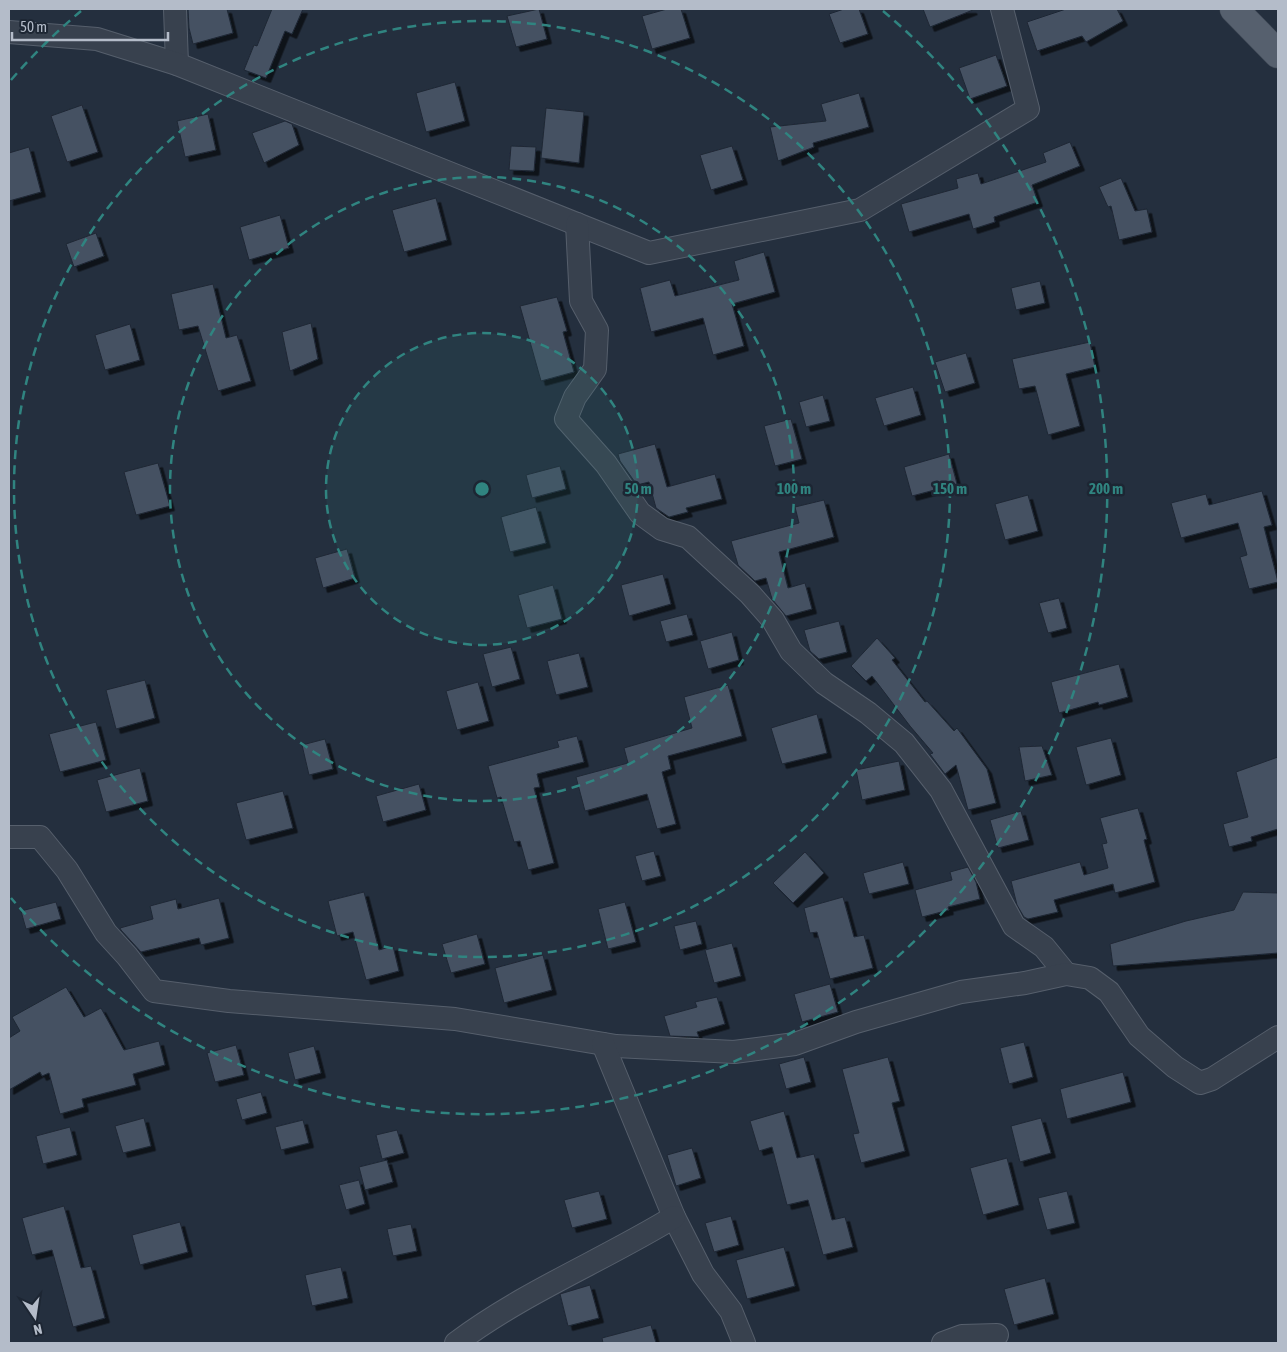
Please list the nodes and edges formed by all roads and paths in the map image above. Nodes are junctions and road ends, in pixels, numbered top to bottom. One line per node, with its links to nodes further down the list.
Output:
1 (175, 9): 6 (street)
2 (1002, 9): 7 (street)
3 (1234, 9): 5 (main road)
4 (9, 32): 6 (street)
5 (1278, 54)
6 (177, 64): 7 (street)
7 (577, 224): 9 (street)
8 (9, 837): 11 (street)
9 (1066, 974): 10 (street); 11 (street)
10 (1278, 1037)
11 (603, 1044): 12 (street)
12 (674, 1217): 14 (street); 15 (street)
13 (997, 1335): 16 (street)
14 (456, 1343)
15 (744, 1343)
16 (943, 1343)

